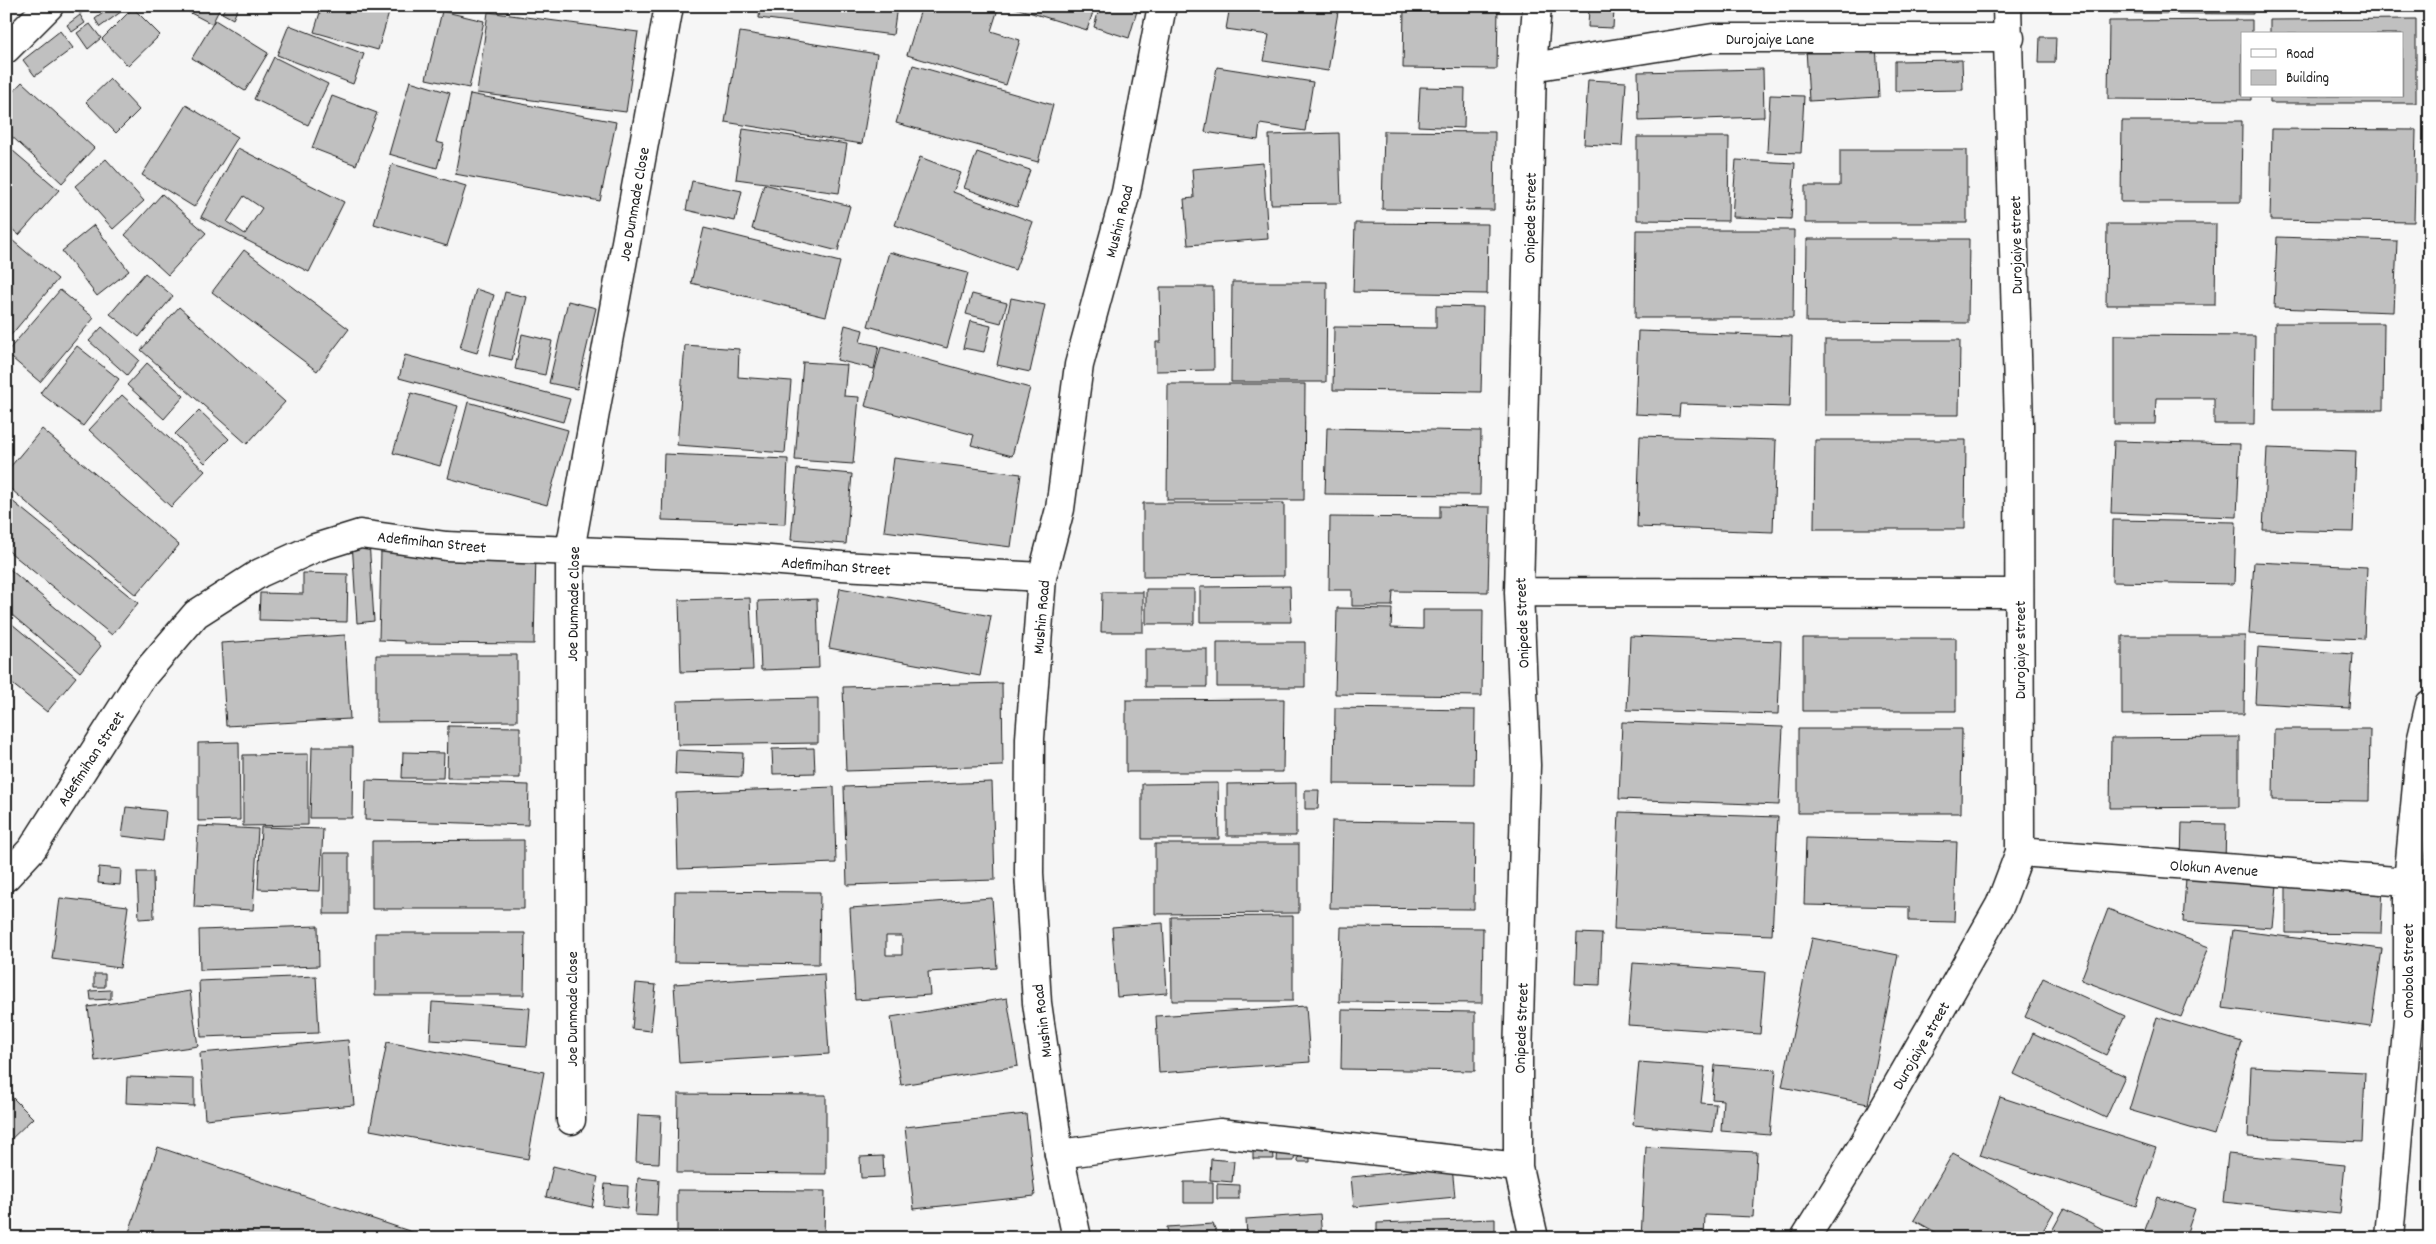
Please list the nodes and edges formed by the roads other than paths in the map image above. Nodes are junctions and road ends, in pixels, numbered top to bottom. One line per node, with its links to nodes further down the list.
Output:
1 (49, 6): 7 (street)
2 (670, 6): 9 (street, Joe Dunmade Close)
3 (1162, 6): 10 (street, Mushin Road)
4 (1537, 6): 8 (street, Onipede Street)
5 (2008, 6): 6 (street, Durojaiye street)
6 (2010, 38): 8 (street, Durojaiye Lane); 12 (street, Durojaiye street)
7 (6, 50)
8 (1532, 67): 11 (street, Onipede Street)
9 (570, 550): 10 (street, Adefimihan Street); 15 (street, Adefimihan Street); 17 (street, Joe Dunmade Close)
10 (1042, 577): 18 (street, Mushin Road)
11 (1519, 592): 12 (street); 19 (street, Onipede Street)
12 (2018, 593): 14 (street, Durojaiye street)
13 (2430, 704): 16 (street, Omobola Street)
14 (2020, 852): 16 (street, Olokun Avenue); 22 (street, Durojaiye street)
15 (6, 877)
16 (2408, 882): 23 (street, Omobola Street)
17 (571, 1120)
18 (1059, 1154): 19 (street); 20 (street, Mushin Road)
19 (1518, 1167): 21 (street, Onipede Street)
20 (1077, 1238)
21 (1534, 1238)
22 (1805, 1238)
23 (2389, 1238)

